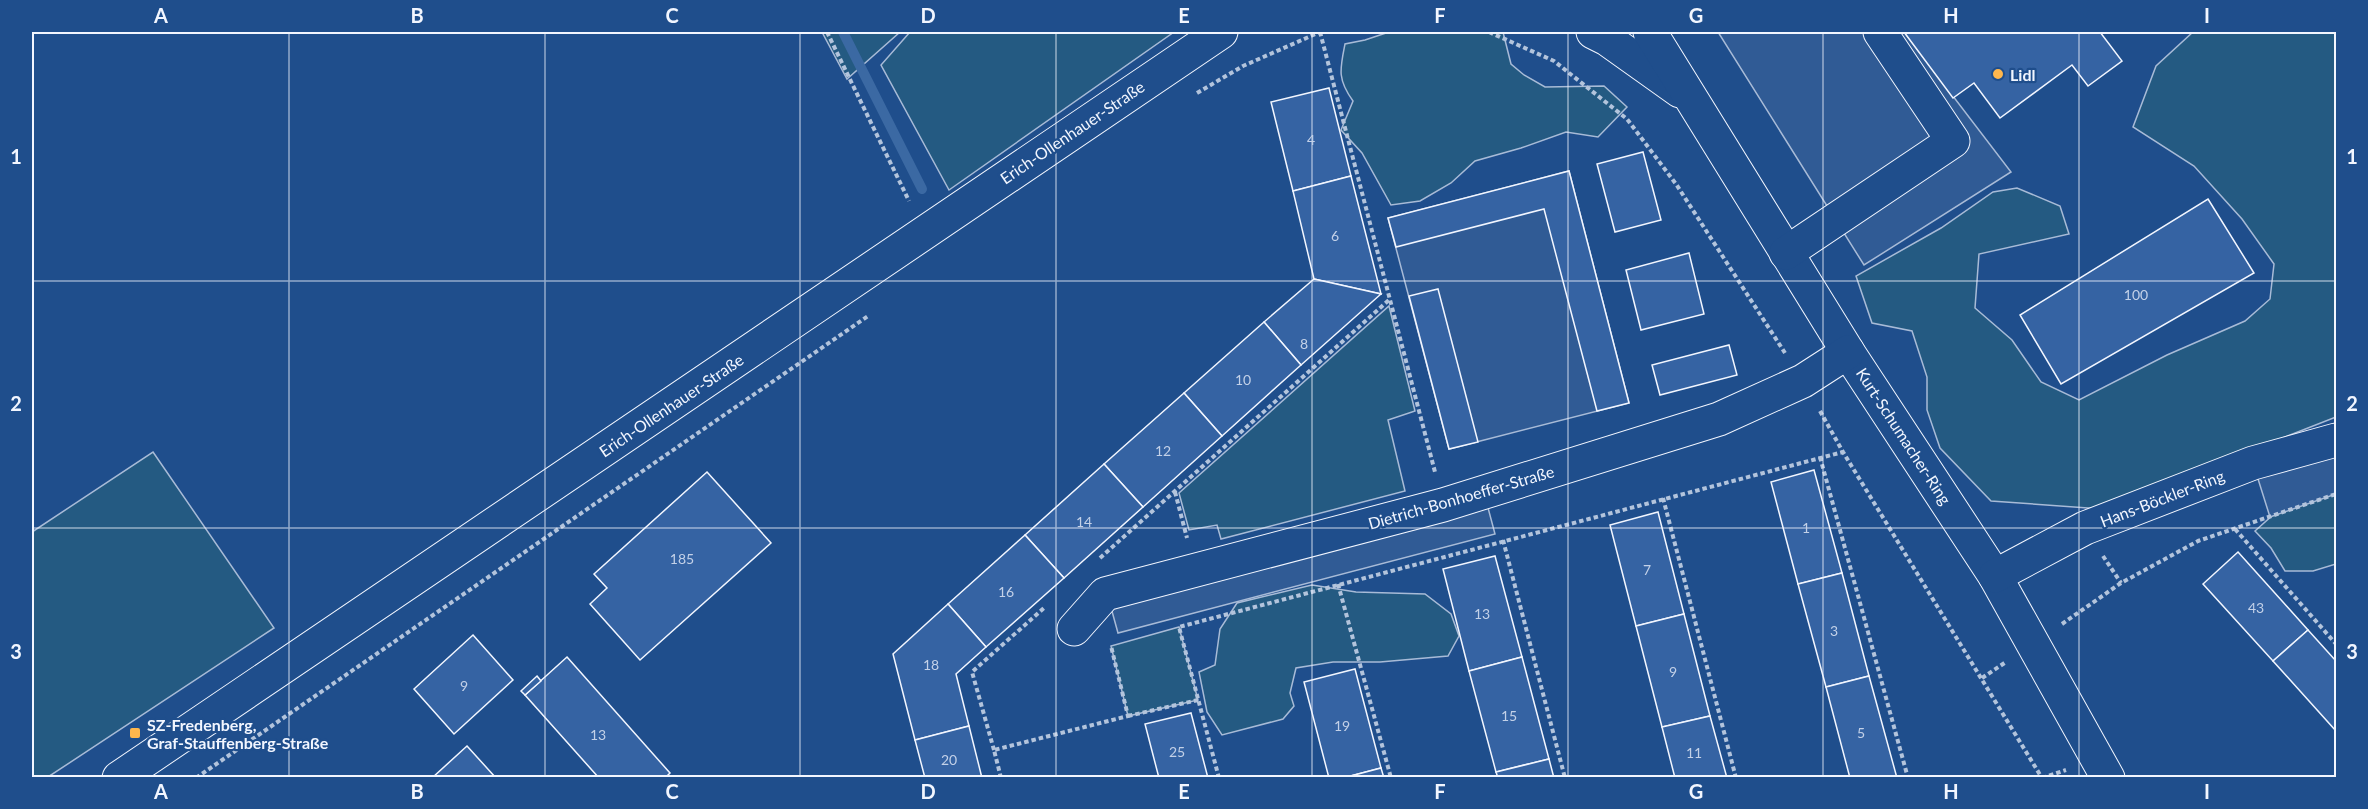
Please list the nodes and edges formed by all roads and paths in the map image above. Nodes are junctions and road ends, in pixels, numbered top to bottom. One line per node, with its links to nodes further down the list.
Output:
1 (827, 32): 10 (path)
2 (1221, 32): 10 (street, Erich-Ollenhauer-Straße)
3 (1320, 32): 8 (path); 12 (path)
4 (1489, 32): 15 (path)
5 (1593, 32): 9 (street, Kurt-Schumacher-Ring)
6 (1650, 32): 9 (street, Kurt-Schumacher-Ring)
7 (1880, 32): 11 (street)
8 (1188, 98)
9 (1692, 100): 11 (street, Kurt-Schumacher-Ring)
10 (925, 233): 38 (street, Erich-Ollenhauer-Straße)
11 (1786, 253): 14 (street, Kurt-Schumacher-Ring)
12 (1390, 300): 19 (path); 22 (path)
13 (875, 311): 39 (path)
14 (1848, 352): 15 (street, Dietrich-Bonhoeffer-Straße); 27 (street, Kurt-Schumacher-Ring)
15 (1803, 381): 17 (path); 22 (street, Dietrich-Bonhoeffer-Straße)
16 (2337, 440): 27 (street, Hans-Böckler-Ring)
17 (1842, 452): 18 (path); 34 (path)
18 (1820, 457): 21 (path); 45 (path)
19 (1175, 492): 25 (path); 26 (path)
20 (2337, 494): 23 (path)
21 (1663, 498): 24 (path); 44 (path)
22 (1443, 505): 26 (street, Dietrich-Bonhoeffer-Straße)
23 (2235, 529): 31 (path); 32 (path)
24 (1503, 540): 28 (path); 43 (path)
25 (1096, 562)
26 (1195, 571): 30 (street, Dietrich-Bonhoeffer-Straße)
27 (1995, 576): 31 (street, Kurt-Schumacher-Ring)
28 (1338, 584): 35 (path); 42 (path)
29 (1052, 602): 37 (path)
30 (1074, 629)
31 (2033, 644): 34 (path); 47 (street, Kurt-Schumacher-Ring)
32 (2337, 644)
33 (1111, 646): 36 (path)
34 (1982, 678): 46 (path)
35 (1198, 700): 36 (path); 41 (path)
36 (1128, 716): 37 (path)
37 (994, 750): 40 (path)
38 (119, 777)
39 (196, 777)
40 (1001, 777)
41 (1219, 777)
42 (1391, 777)
43 (1565, 777)
44 (1736, 777)
45 (1908, 777)
46 (2042, 777)
47 (2108, 777)

